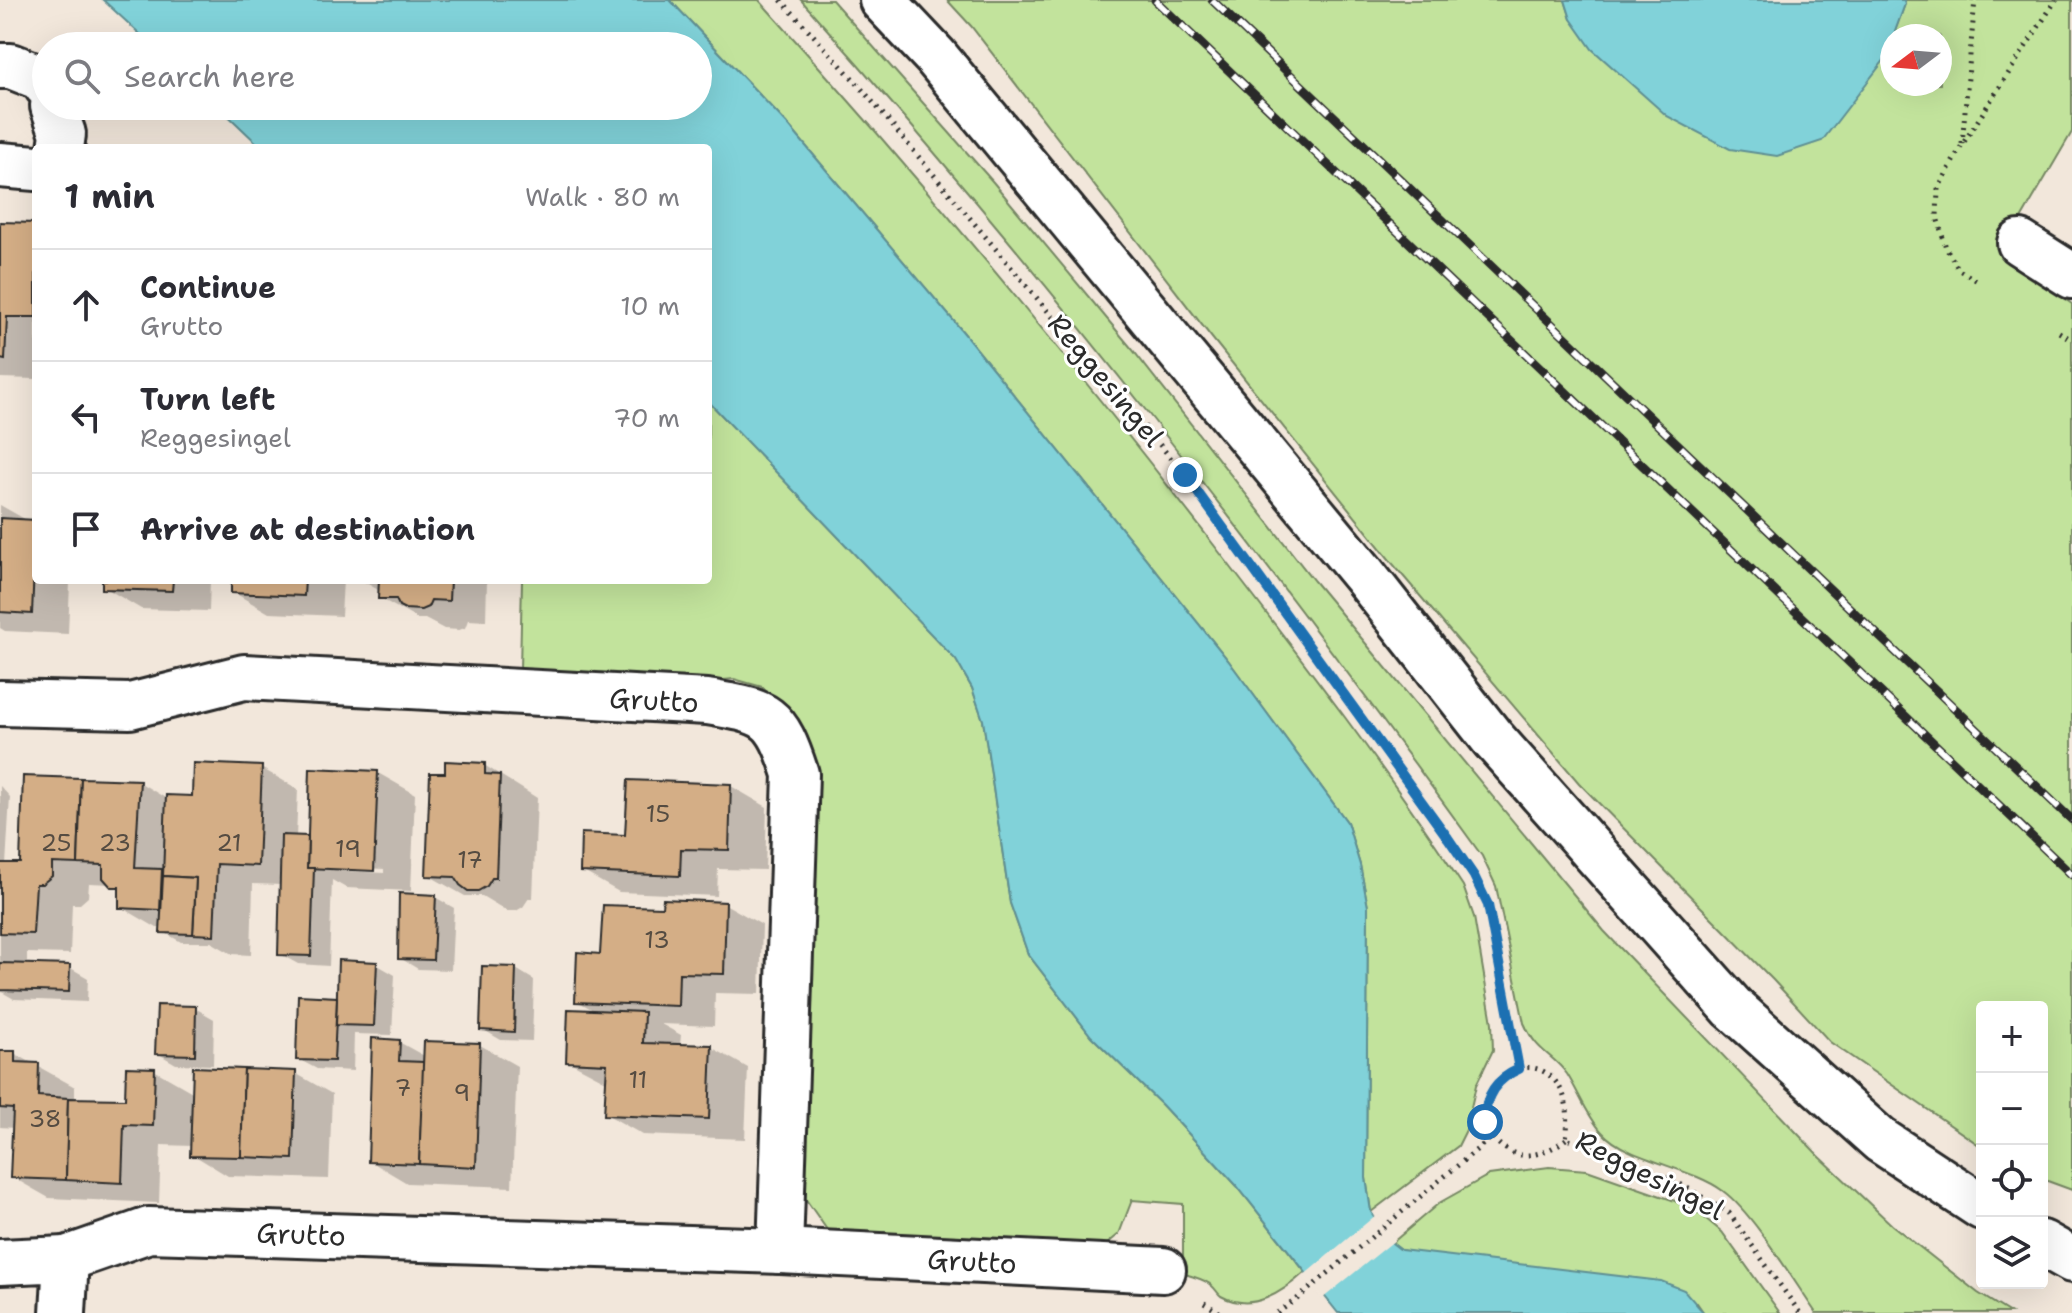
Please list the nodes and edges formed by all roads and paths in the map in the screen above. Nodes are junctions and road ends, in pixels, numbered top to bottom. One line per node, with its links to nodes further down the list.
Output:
1 (781, 0): 18 (path, Reggesingel)
2 (882, 0): 21 (street)
3 (1975, 0): 9 (path)
4 (2056, 0): 9 (path)
5 (0, 66): 6 (street)
6 (32, 74)
7 (58, 120): 8 (street)
8 (62, 144)
9 (1962, 145): 14 (path)
10 (0, 165): 11 (street)
11 (32, 168)
12 (2020, 243): 13 (street)
13 (2072, 276)
14 (1980, 282)
15 (2049, 325): 16 (path)
16 (2072, 340)
17 (0, 703): 23 (street, Grutto)
18 (1519, 1069): 19 (path); 20 (path, Reggesingel)
19 (1492, 1137): 20 (path); 29 (path)
20 (1566, 1139): 30 (path, Reggesingel)
21 (1976, 1203)
22 (2048, 1246): 25 (street)
23 (780, 1251): 24 (street, Grutto); 27 (street, Grutto)
24 (66, 1259): 26 (street, Grutto); 28 (street)
25 (2072, 1260)
26 (0, 1262)
27 (1163, 1270)
28 (63, 1313)
29 (1277, 1313)
30 (1800, 1313)

